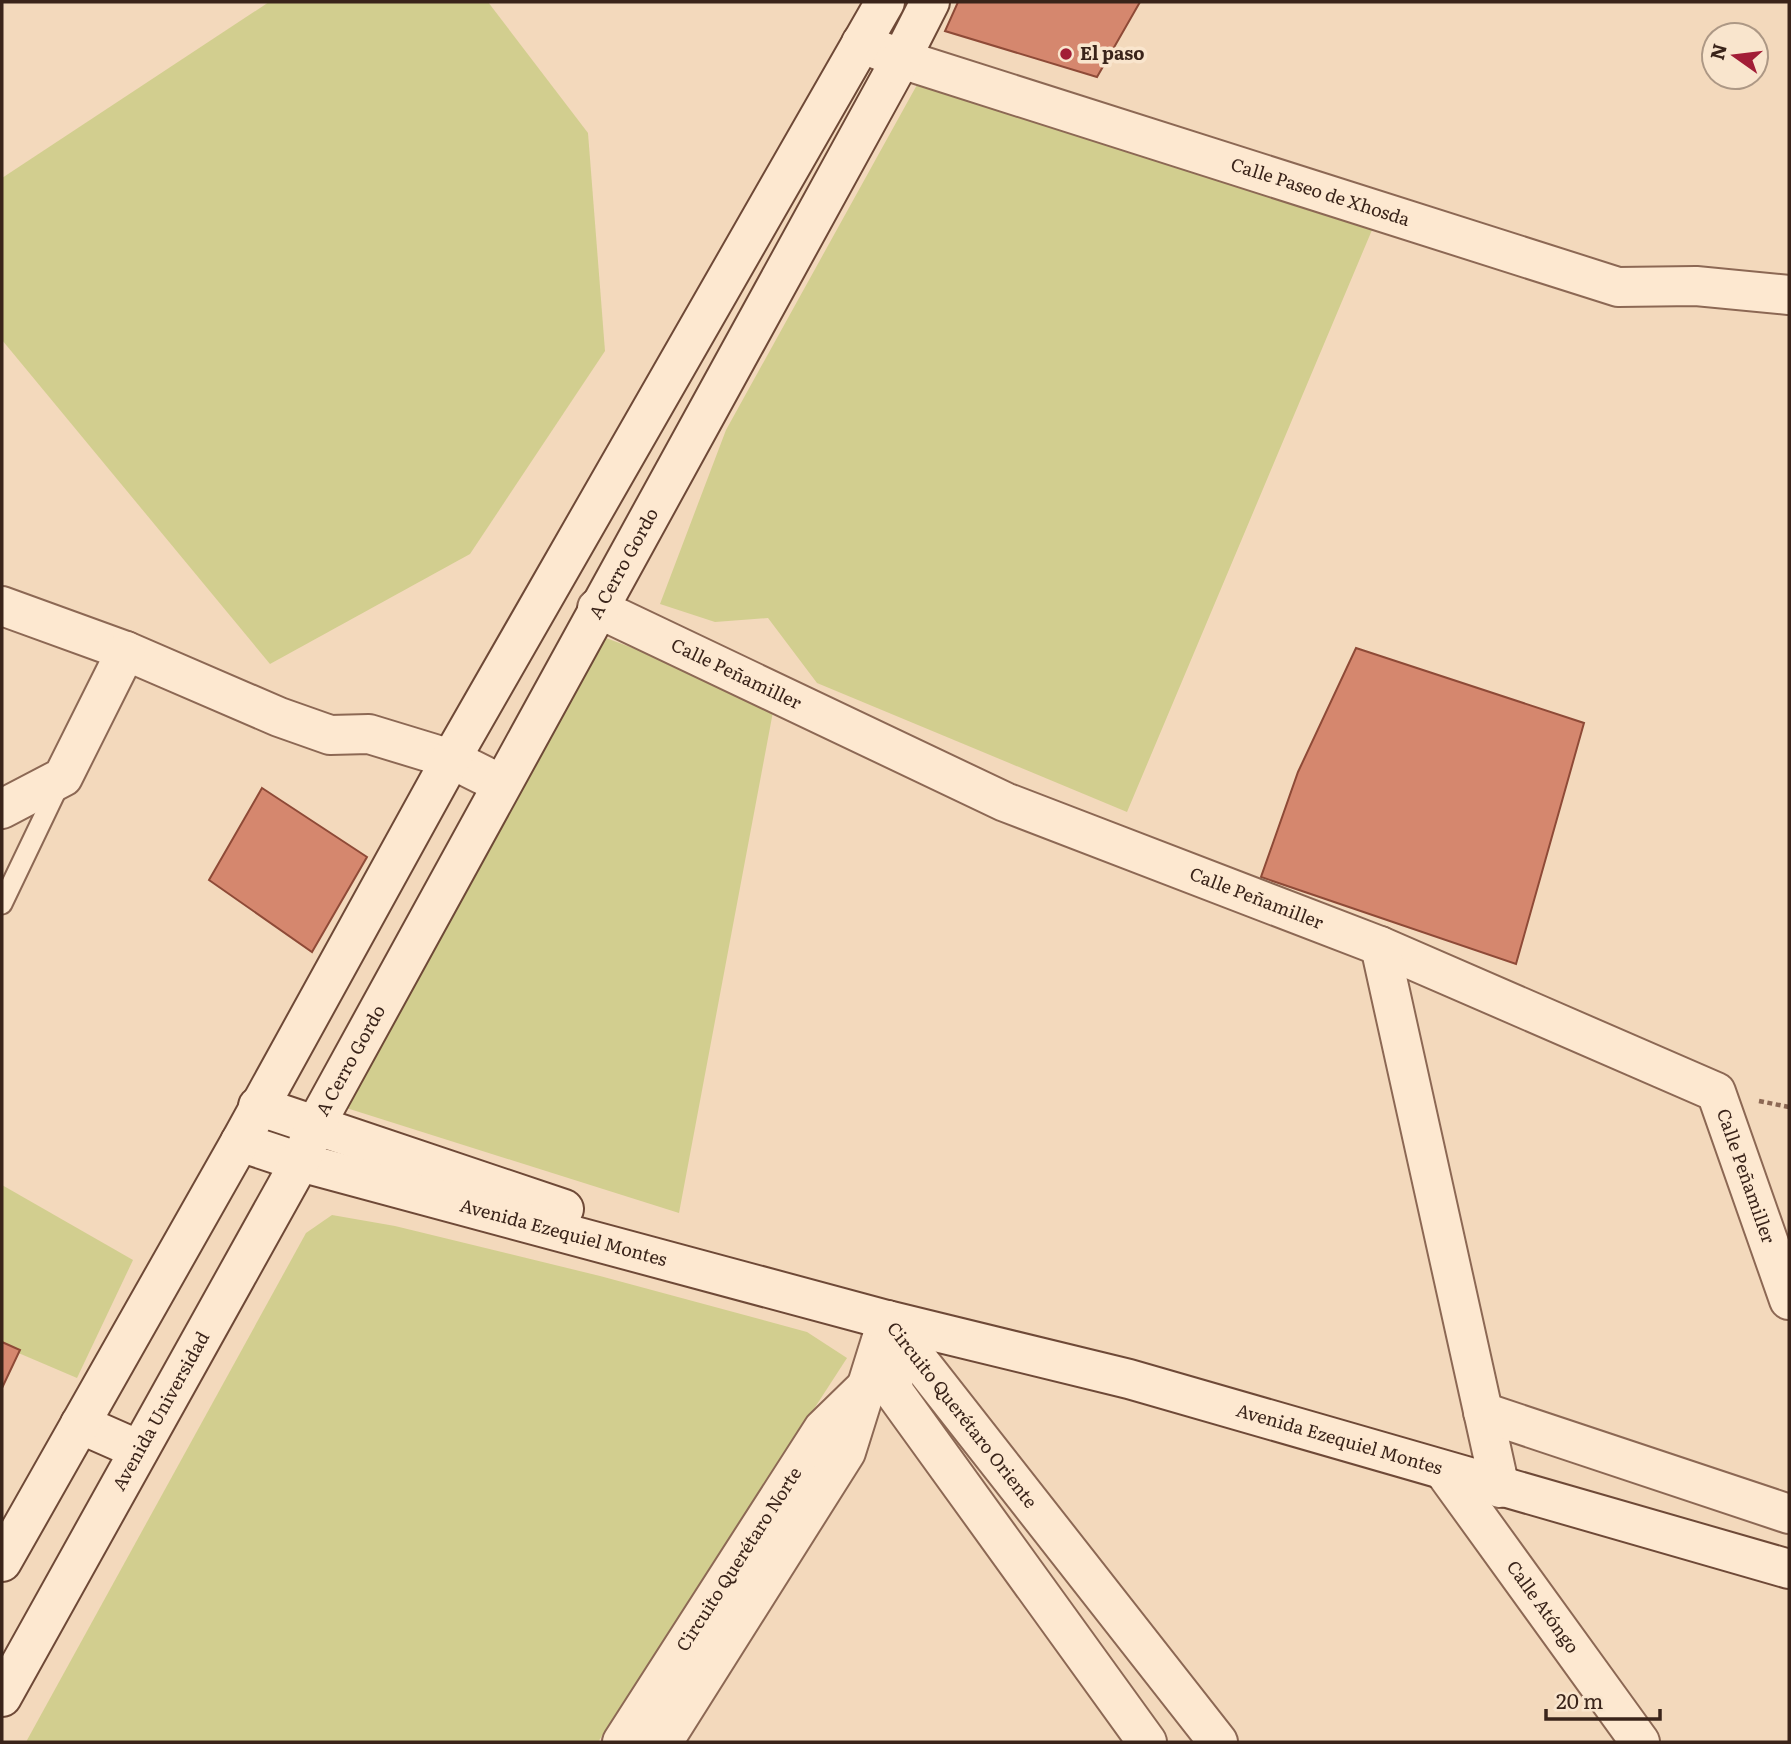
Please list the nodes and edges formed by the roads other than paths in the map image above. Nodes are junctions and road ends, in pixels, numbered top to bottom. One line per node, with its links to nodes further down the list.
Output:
1 (885, 2): 3 (street)
2 (930, 2): 4 (street, A Cerro Gordo)
3 (861, 43): 4 (street, Calle Paseo de Xhosda); 9 (street)
4 (901, 60): 5 (street, Calle Paseo de Xhosda); 7 (street, A Cerro Gordo)
5 (1789, 295)
6 (2, 606): 8 (street)
7 (597, 608): 11 (street, A Cerro Gordo); 14 (street, Calle Peñamiller)
8 (126, 651): 9 (street); 10 (street)
9 (451, 760): 11 (street); 15 (street)
10 (63, 777): 12 (street); 13 (lane)
11 (501, 783): 16 (street, A Cerro Gordo)
12 (2, 809)
13 (2, 904)
14 (1380, 946): 19 (street, Calle Peñamiller); 22 (street)
15 (258, 1106): 16 (street, Avenida Ezequiel Montes); 17 (street)
16 (316, 1124): 18 (street, Avenida Universidad); 20 (street, Avenida Ezequiel Montes)
17 (240, 1142): 18 (street, Avenida Ezequiel Montes); 23 (street)
18 (300, 1162): 20 (street, Avenida Ezequiel Montes); 24 (street, Avenida Universidad)
19 (1789, 1300)
20 (887, 1320): 21 (street, Circuito Querétaro Norte); 25 (street, Avenida Ezequiel Montes); 33 (street, Circuito Querétaro Oriente); 34 (street, Circuito Querétaro Oriente)
21 (867, 1386): 31 (street, Circuito Querétaro Norte); 32 (street, Circuito Querétaro Norte)
22 (1483, 1412): 26 (street); 27 (street)
23 (80, 1424): 24 (street); 28 (street)
24 (139, 1450): 30 (street, Avenida Universidad)
25 (1444, 1471): 26 (street, Avenida Ezequiel Montes); 35 (street, Calle Atóngo)
26 (1500, 1488): 29 (street, Avenida Ezequiel Montes)
27 (1789, 1514)
28 (2, 1562)
29 (1789, 1569)
30 (2, 1697)
31 (622, 1742)
32 (663, 1742)
33 (1147, 1742)
34 (1218, 1742)
35 (1640, 1742)

